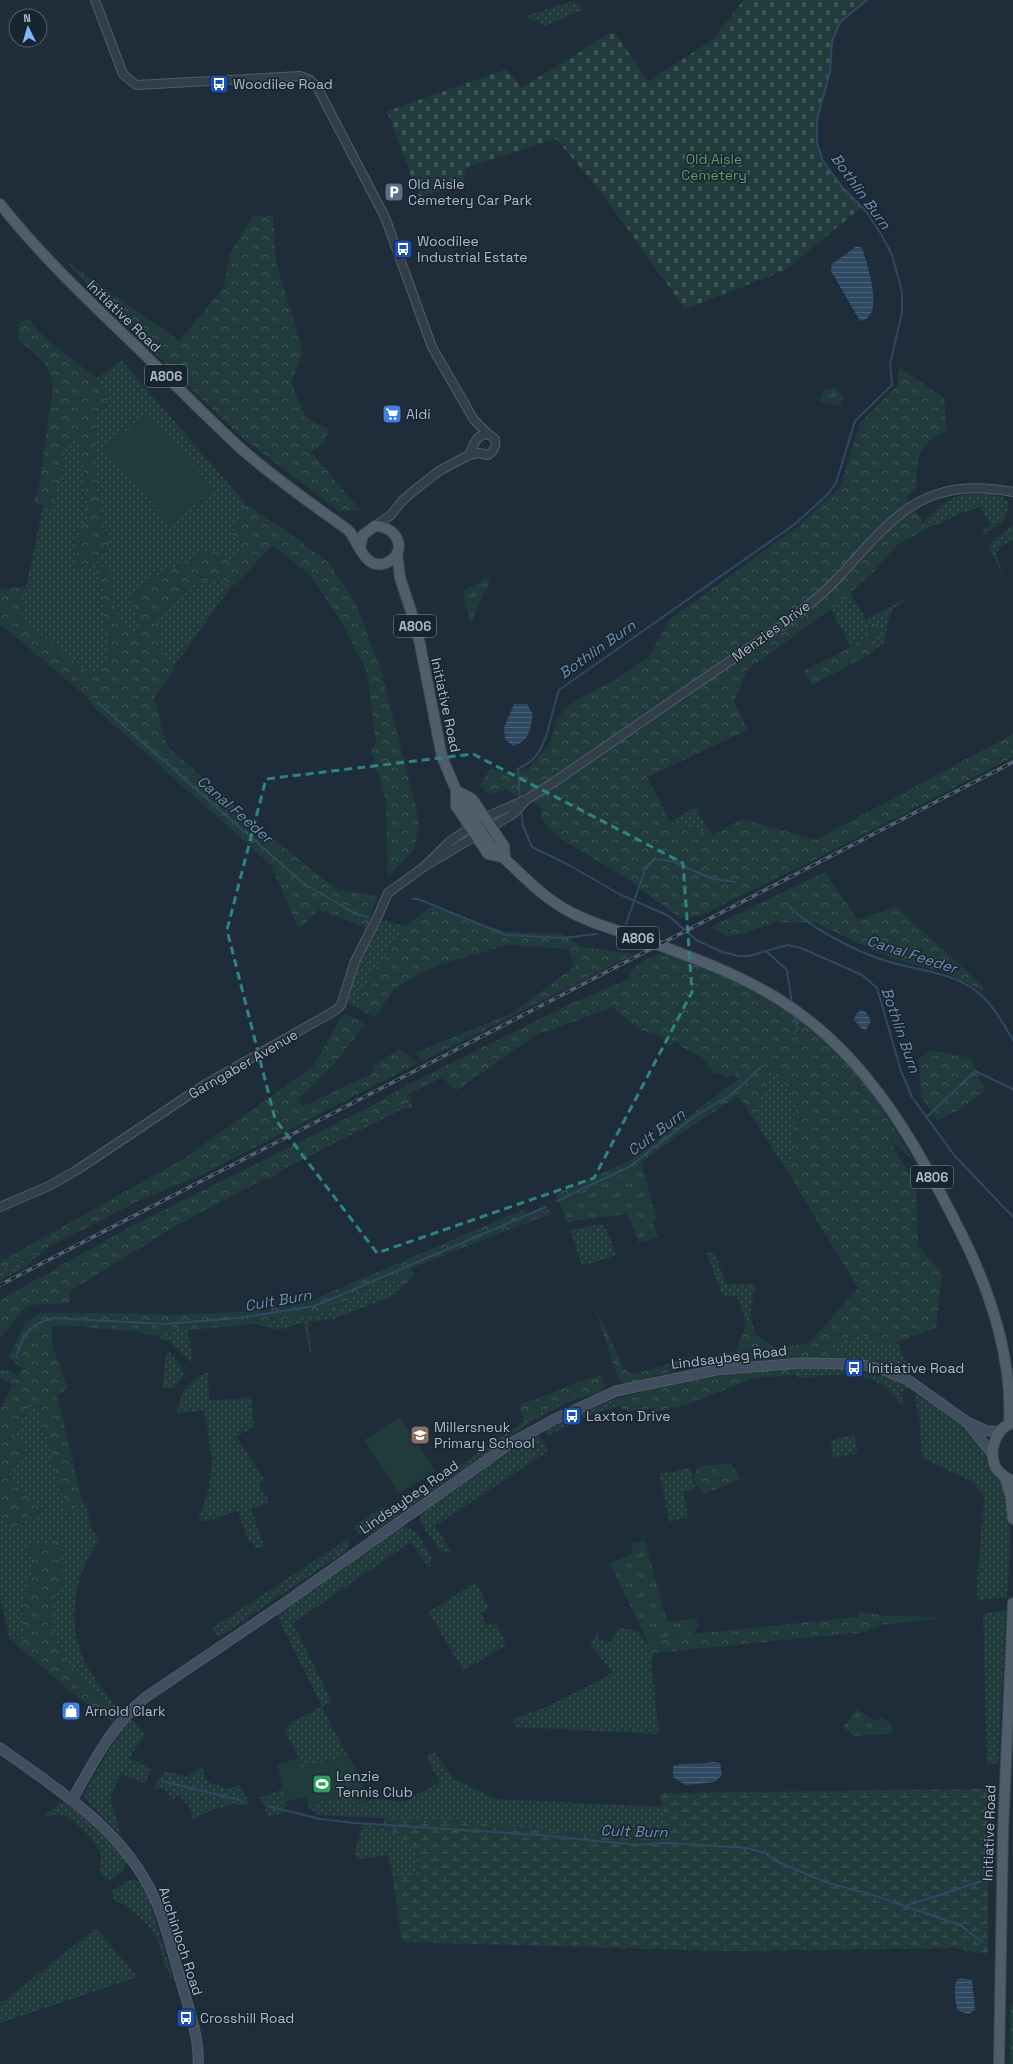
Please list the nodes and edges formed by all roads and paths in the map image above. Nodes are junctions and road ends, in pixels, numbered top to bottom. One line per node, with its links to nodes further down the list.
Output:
1 (95, 0): 3 (street)
2 (0, 204): 11 (main road, Initiative Road / A806)
3 (474, 420): 4 (street); 5 (street)
4 (488, 434): 5 (street); 6 (street)
5 (476, 440): 6 (street); 7 (street)
6 (479, 452): 7 (street)
7 (469, 455): 9 (street)
8 (1013, 492): 19 (street, Menzies Drive)
9 (391, 515): 10 (street); 13 (street)
10 (375, 526): 12 (main road); 13 (main road)
11 (348, 530): 12 (main road, A806); 14 (main road, A806)
12 (366, 532): 14 (main road)
13 (393, 532): 15 (main road)
14 (360, 547): 16 (main road)
15 (397, 553): 16 (main road); 17 (main road, A806)
16 (383, 564): 17 (main road)
17 (400, 578): 18 (main road, Initiative Road / A806)
18 (456, 790): 19 (main road, Initiative Road / A806); 19 (main road, Initiative Road / A806)
19 (480, 827): 20 (main road, Initiative Road / A806); 20 (main road, Initiative Road / A806); 21 (street, Garngaber Avenue)
20 (505, 858): 22 (main road, Initiative Road / A806)
21 (0, 1207)
22 (1012, 1375): 24 (main road, Initiative Road / A806)
23 (967, 1422): 24 (main road, Lindsaybeg Road); 25 (main road, Lindsaybeg Road); 30 (main road, Lindsaybeg Road)
24 (1008, 1426): 25 (main road, Initiative Road)
25 (992, 1454): 26 (main road)
26 (1009, 1479): 27 (main road)
27 (1013, 1519)
28 (1013, 1603): 32 (main road, Initiative Road)
29 (0, 1748): 30 (main road, Auchinloch Road)
30 (72, 1800): 31 (main road, Auchinloch Road)
31 (198, 2064)
32 (999, 2064)

